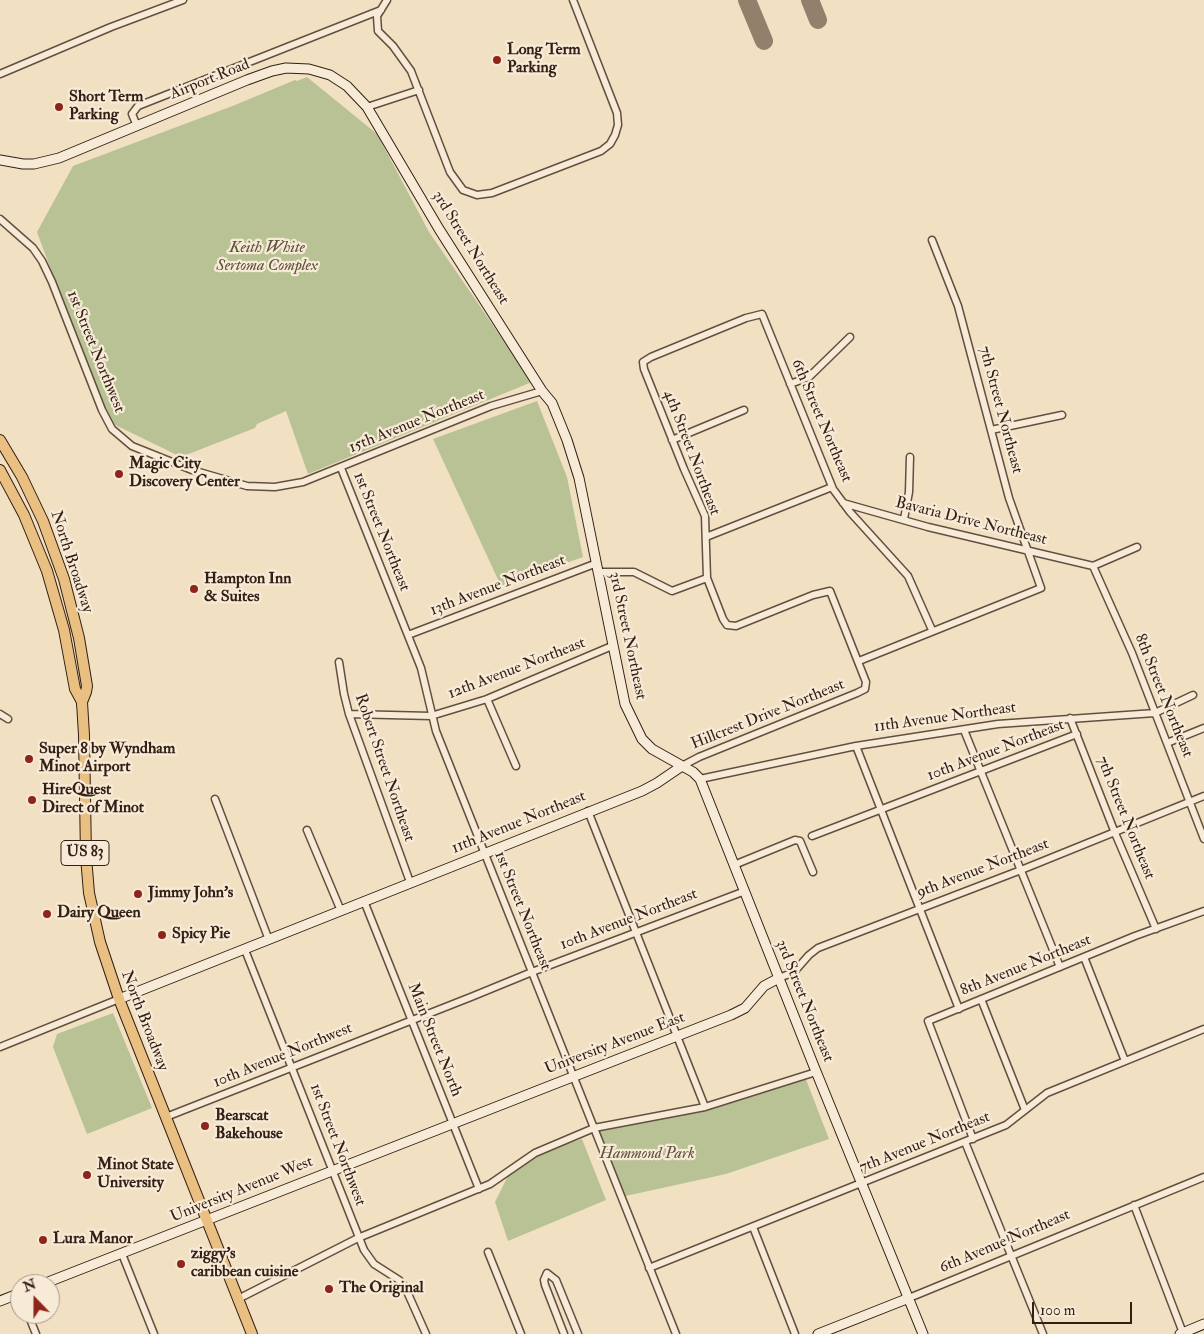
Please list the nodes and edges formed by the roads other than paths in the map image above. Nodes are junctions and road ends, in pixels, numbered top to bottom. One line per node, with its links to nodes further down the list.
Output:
1 (184, 0): 5 (street)
2 (387, 0): 4 (street)
3 (573, 0): 6 (street)
4 (381, 10): 6 (street); 8 (street)
5 (0, 74)
6 (419, 90): 7 (street)
7 (368, 107): 8 (street, Airport Road); 15 (street, 3rd Street Northeast)
8 (137, 126): 9 (street, Airport Road)
9 (0, 160)
10 (0, 219): 24 (street, 1st Street Northwest)
11 (932, 240): 18 (street, 7th Street Northeast)
12 (850, 337): 14 (street)
13 (644, 369): 14 (street, 6th Street Northeast); 20 (street, 4th Street Northeast)
14 (790, 384): 25 (street, 6th Street Northeast)
15 (542, 390): 22 (street, 15th Avenue Northeast); 32 (street, 3rd Street Northeast)
16 (744, 410): 20 (street)
17 (1062, 415): 18 (street)
18 (991, 430): 30 (street, 7th Street Northeast)
19 (0, 440): 42 (main road, North Broadway / US 83)
20 (672, 440): 28 (street, 4th Street Northeast)
21 (910, 457): 27 (street)
22 (341, 468): 24 (street, 15th Avenue Northeast); 36 (street, 1st Street Northeast)
23 (0, 470): 42 (main road, North Broadway / US 83)
24 (303, 482)
25 (832, 487): 26 (street, 6th Street Northeast); 28 (street)
26 (843, 503): 27 (street, Bavaria Drive Northeast); 35 (street, 6th Street Northeast)
27 (904, 519): 30 (street, Bavaria Drive Northeast)
28 (706, 536): 33 (street, 4th Street Northeast)
29 (1137, 548): 31 (street)
30 (1028, 550): 31 (street, Bavaria Drive Northeast); 34 (street, 7th Street Northeast)
31 (1094, 566): 43 (street, 8th Street Northeast)
32 (597, 568): 33 (street, 13th Avenue Northeast); 36 (street, 13th Avenue Northeast); 37 (street, 3rd Street Northeast)
33 (707, 578): 38 (street, 4th Street Northeast)
34 (1041, 588): 35 (street, Hillcrest Drive Northeast)
35 (932, 630): 38 (street, Hillcrest Drive Northeast)
36 (408, 635): 46 (street, 1st Street Northeast)
37 (612, 646): 41 (street, 12th Avenue Northeast); 55 (street, 3rd Street Northeast)
38 (859, 661): 55 (street, Hillcrest Drive Northeast)
39 (339, 662): 45 (street, Robert Street Northeast)
40 (1193, 695): 43 (street, 11th Avenue Northeast)
41 (487, 699): 46 (street, 12th Avenue Northeast); 54 (street)
42 (82, 702): 86 (main road, North Broadway / US 83)
43 (1155, 713): 47 (street, 11th Avenue Northeast); 52 (street, 8th Street Northeast)
44 (0, 714): 48 (street)
45 (349, 714): 46 (street, 12th Avenue Northeast); 71 (street, Robert Street Northeast)
46 (431, 716): 67 (street, 1st Street Northeast)
47 (1070, 718): 50 (street, 11th Avenue Northeast); 51 (street, 7th Street Northeast)
48 (8, 719)
49 (1204, 728): 52 (street)
50 (964, 730): 53 (street, 11th Avenue Northeast); 56 (street)
51 (1077, 734): 56 (street, 10th Avenue Northeast); 64 (street, 7th Street Northeast)
52 (1167, 743): 60 (street, 8th Street Northeast)
53 (856, 746): 57 (street, 11th Avenue Northeast); 61 (street)
54 (516, 766)
55 (682, 766): 57 (street, 3rd Street Northeast); 62 (street, 11th Avenue Northeast)
56 (981, 771): 61 (street, 10th Avenue Northeast); 69 (street)
57 (700, 780): 68 (street, 3rd Street Northeast)
58 (1204, 796): 60 (street, 9th Avenue Northeast)
59 (215, 799): 79 (street)
60 (1190, 802): 64 (street, 9th Avenue Northeast); 66 (street, 8th Street Northeast)
61 (882, 810): 65 (street, 10th Avenue Northeast); 74 (street)
62 (588, 811): 67 (street, 11th Avenue Northeast); 78 (street)
63 (307, 830): 75 (street)
64 (1114, 833): 69 (street, 9th Avenue Northeast); 77 (street, 7th Street Northeast)
65 (812, 836)
66 (1204, 839)
67 (484, 853): 71 (street, 11th Avenue Northeast); 83 (street, 1st Street Northeast)
68 (734, 865): 70 (street); 72 (street, 3rd Street Northeast)
69 (1020, 870): 74 (street, 9th Avenue Northeast); 82 (street)
70 (813, 872)
71 (410, 882): 73 (street, 11th Avenue Northeast)
72 (745, 891): 78 (street, 10th Avenue Northeast); 84 (street, 3rd Street Northeast)
73 (364, 901): 75 (street, 11th Avenue Northeast); 88 (street, Main Street North)
74 (920, 908): 84 (street, 9th Avenue Northeast); 87 (street)
75 (341, 911): 79 (street, 11th Avenue Northeast)
76 (1204, 911): 77 (street, 8th Avenue Northeast)
77 (1156, 928): 81 (street, 8th Avenue Northeast)
78 (636, 932): 83 (street, 10th Avenue Northeast); 90 (street)
79 (269, 940): 80 (street, 11th Avenue Northeast)
80 (245, 950): 86 (street, 11th Avenue Northeast); 93 (street, 1st Street Northwest)
81 (1084, 957): 82 (street, 8th Avenue Northeast); 92 (street)
82 (1060, 967): 85 (street, 8th Avenue Northeast)
83 (532, 972): 88 (street, 10th Avenue Northeast); 95 (street, 1st Street Northeast)
84 (778, 978): 90 (street, University Avenue East); 94 (street, 3rd Street Northeast)
85 (981, 999): 87 (street, 8th Avenue Northeast); 97 (street)
86 (119, 1000): 91 (street); 98 (main road, North Broadway / US 83)
87 (958, 1008): 101 (street, 8th Avenue Northeast)
88 (411, 1020): 93 (street, 10th Avenue Northwest); 99 (street, Main Street North)
89 (1204, 1029): 92 (street, 7th Avenue Northeast)
90 (677, 1036): 95 (street, University Avenue East); 96 (street)
91 (0, 1047)
92 (1125, 1061): 97 (street, 7th Avenue Northeast)
93 (291, 1067): 98 (street, 10th Avenue Northwest); 103 (street, 1st Street Northwest)
94 (816, 1072): 96 (street); 105 (street, 3rd Street Northeast)
95 (573, 1076): 99 (street, University Avenue East); 100 (street, 1st Street Northeast)
96 (705, 1107): 100 (street)
97 (1025, 1110): 101 (street, 7th Avenue Northeast)
98 (166, 1117): 108 (main road, North Broadway / US 83)
99 (453, 1124): 103 (street, University Avenue West); 106 (street, Main Street North)
100 (594, 1128): 106 (street); 114 (street, 1st Street Northeast)
101 (973, 1139): 102 (street, 7th Avenue Northeast)
102 (965, 1142): 105 (street, 7th Avenue Northeast); 113 (street)
103 (332, 1171): 108 (street, University Avenue West); 110 (street, 1st Street Northwest)
104 (1204, 1177): 107 (street, 6th Avenue Northeast)
105 (862, 1184): 109 (street, 7th Avenue Northeast); 116 (street, 3rd Street Northeast)
106 (479, 1189): 110 (street)
107 (1134, 1205): 113 (street, 6th Avenue Northeast); 119 (street)
108 (207, 1220): 112 (street, University Avenue West); 117 (main road, North Broadway / US 83)
109 (753, 1227): 114 (street, 7th Avenue Northeast); 127 (street)
110 (358, 1238): 117 (street); 122 (street, 1st Street Northwest)
111 (488, 1252): 123 (street)
112 (122, 1254): 115 (street, University Avenue West); 120 (street)
113 (1012, 1256): 116 (street, 6th Avenue Northeast); 130 (street)
114 (649, 1268): 126 (street, 1st Street Northeast)
115 (60, 1278)
116 (909, 1298): 128 (street, 6th Avenue Northeast); 129 (street, 3rd Street Northeast)
117 (238, 1299): 121 (main road, North Broadway / US 83)
118 (1204, 1324): 119 (street)
119 (1182, 1333)
120 (154, 1334)
121 (252, 1334)
122 (426, 1334)
123 (521, 1334)
124 (564, 1334): 125 (street)
125 (578, 1334)
126 (676, 1334)
127 (795, 1334)
128 (818, 1334)
129 (923, 1334)
130 (1043, 1334)

